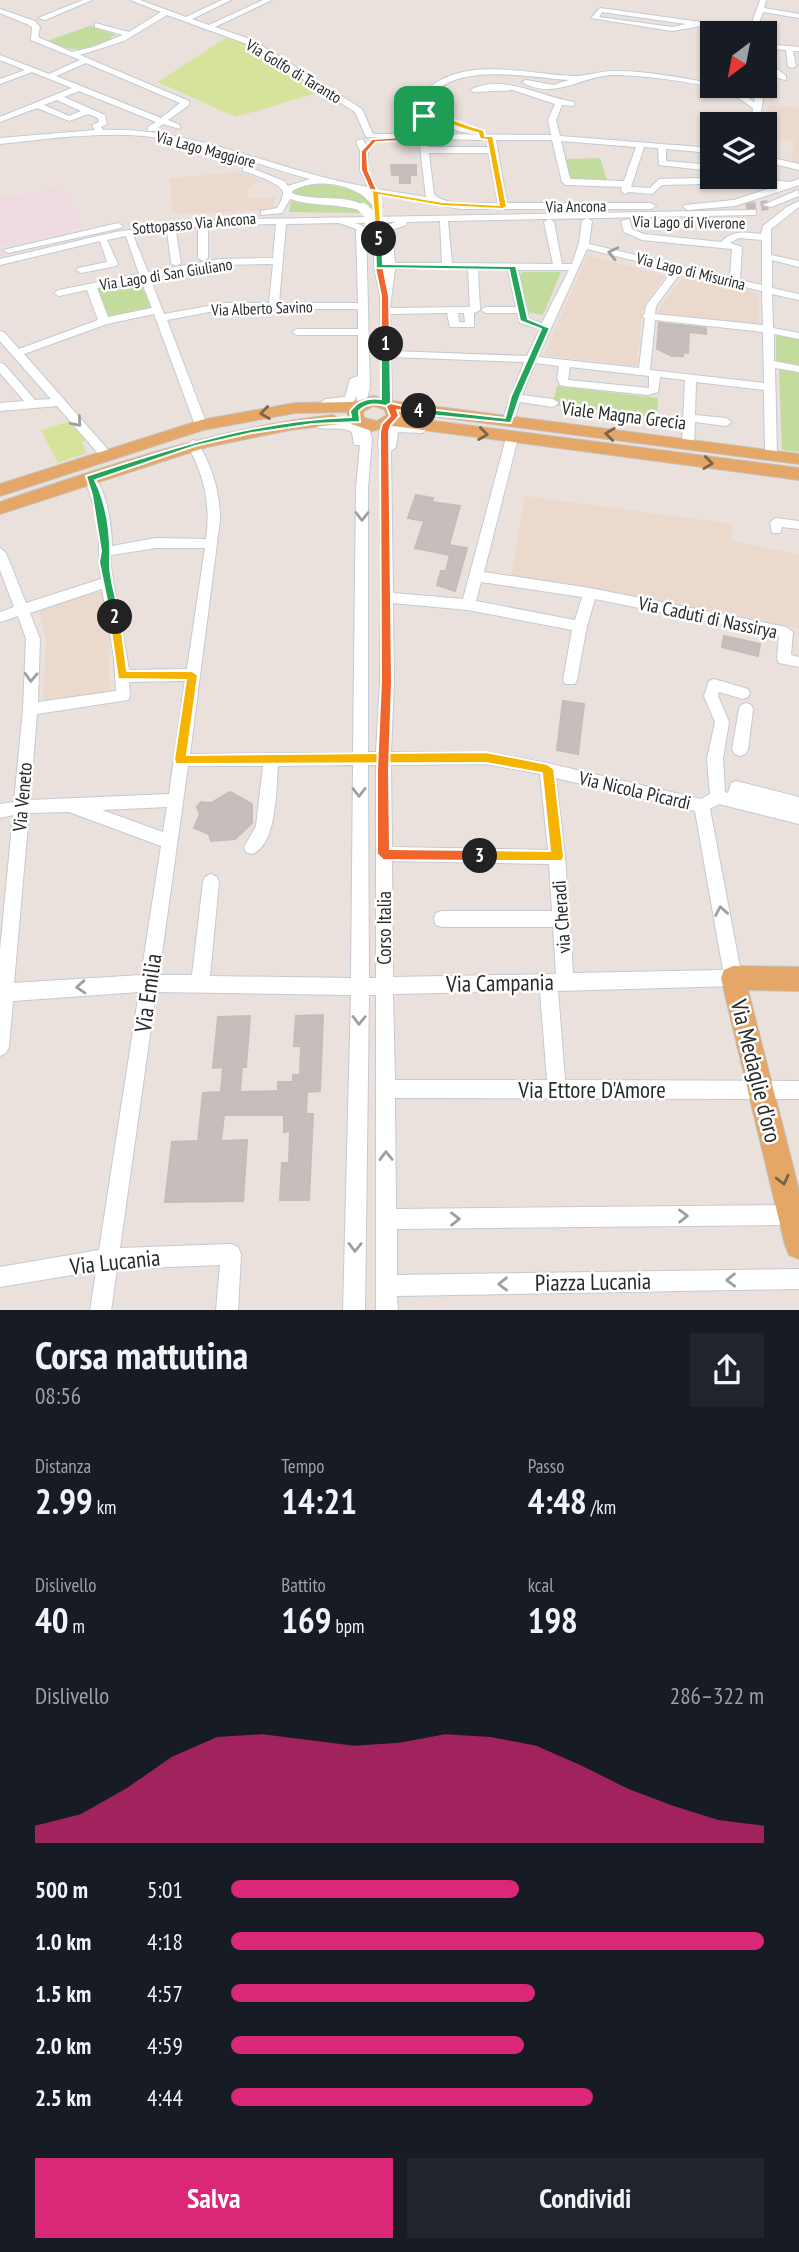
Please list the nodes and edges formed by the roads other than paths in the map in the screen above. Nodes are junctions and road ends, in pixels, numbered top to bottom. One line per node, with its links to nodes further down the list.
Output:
1 (89, 0): 11 (street)
2 (133, 0): 7 (street, Via Golfo di Taranto)
3 (157, 0): 7 (street)
4 (228, 0): 12 (street)
5 (269, 0): 16 (street)
6 (764, 3): 10 (street); 13 (street)
7 (146, 4): 9 (street, Via Golfo di Taranto)
8 (0, 11): 21 (street)
9 (166, 12): 12 (street, Via Golfo di Taranto); 17 (street)
10 (799, 16)
11 (42, 18)
12 (186, 19): 16 (street, Via Golfo di Taranto)
13 (756, 21)
14 (702, 24): 14 (street)
15 (98, 25): 17 (street)
16 (209, 27): 55 (street, Via Golfo di Taranto)
17 (129, 35): 20 (street)
18 (789, 48): 19 (street); 24 (street); 29 (street)
19 (799, 49)
20 (94, 50): 21 (street); 23 (street)
21 (71, 54): 23 (street)
22 (0, 57): 25 (street)
23 (85, 61): 26 (street); 48 (street)
24 (792, 66)
25 (33, 69): 26 (street); 30 (street)
26 (50, 76): 34 (street)
27 (477, 76): 33 (street); 45 (street); 46 (street)
28 (793, 76): 29 (street)
29 (783, 78): 31 (street); 32 (street)
30 (3, 79)
31 (777, 80)
32 (777, 80)
33 (700, 84)
34 (79, 88): 36 (street); 48 (street)
35 (474, 90): 39 (street)
36 (57, 97): 41 (street); 43 (street)
37 (747, 98): 42 (street)
38 (759, 98): 42 (street)
39 (559, 103): 40 (street); 57 (street)
40 (571, 104)
41 (38, 105): 43 (street); 47 (street)
42 (758, 108): 44 (street)
43 (88, 111): 52 (street)
44 (757, 112)
45 (435, 115): 46 (street); 54 (street)
46 (424, 116): 56 (street)
47 (0, 120)
48 (160, 120): 49 (street); 53 (street)
49 (177, 127): 53 (street); 73 (street)
50 (606, 128): 60 (street)
51 (12, 132): 61 (street)
52 (101, 133): 53 (street, Via Lago Maggiore); 59 (street, Via Lago Maggiore)
53 (145, 134): 59 (street, Via Lago Maggiore); 68 (street, Via Lago Maggiore); 68 (street, Via Lago Maggiore)
54 (485, 136): 56 (street); 57 (street); 67 (street)
55 (367, 137): 56 (street); 74 (street)
56 (423, 138): 66 (street)
57 (555, 138): 60 (street); 81 (street)
58 (0, 141): 61 (street, Via Lago Maggiore)
59 (37, 141): 61 (street, Via Lago Maggiore)
60 (602, 141): 62 (street)
61 (24, 142): 64 (street, Via Lago Maggiore)
62 (641, 144): 63 (street); 81 (street)
63 (662, 146): 65 (street); 71 (street)
64 (0, 148)
65 (700, 148)
66 (424, 150): 67 (street); 85 (street)
67 (493, 150): 88 (street)
68 (220, 156): 73 (street, Via Lago Maggiore)
69 (777, 162): 72 (street)
70 (232, 164): 73 (street, Via Lago Maggiore)
71 (700, 167)
72 (799, 167)
73 (265, 170): 76 (street, Via Lago Maggiore); 83 (street, Via Lago Maggiore)
74 (364, 170): 77 (street); 80 (street, Corso Italia)
75 (700, 180): 81 (street)
76 (326, 181): 77 (street); 83 (street)
77 (339, 184): 79 (street)
78 (777, 184): 82 (street)
79 (351, 187): 80 (street, Via Ancona); 87 (street)
80 (372, 187): 85 (street, Via Ancona); 87 (street, Corso Italia)
81 (627, 187): 86 (street)
82 (797, 187): 84 (street); 86 (street, Via Ancona)
83 (287, 192): 93 (street); 98 (street, Corso Italia, bridge)
84 (799, 202): 101 (street)
85 (442, 204): 88 (street, Via Ancona)
86 (620, 206): 90 (street, Via Ancona)
87 (378, 207): 98 (street, Corso Italia)
88 (503, 207): 90 (street, Via Ancona)
89 (749, 210): 90 (street, Via Ancona)
90 (593, 215): 91 (street, Via Ancona); 92 (street, Via Ancona); 94 (street, Via Lago di Viverone); 96 (street, Via Ancona); 106 (street)
91 (391, 216): 92 (street, Via Ancona); 99 (street, Sottopasso Via Ancona)
92 (532, 217): 96 (street)
93 (159, 220): 99 (street); 111 (street)
94 (626, 221): 101 (street, Via Lago di Viverone); 103 (street)
95 (444, 222): 96 (street, Via Ancona); 117 (street, Via Ancona); 120 (street)
96 (547, 222): 118 (street)
97 (281, 224): 100 (street); 113 (street); 131 (street)
98 (374, 225): 117 (street, Corso Italia); 131 (street, Corso Italia)
99 (174, 227): 100 (street); 102 (street); 104 (street, Sottopasso Via Ancona); 111 (street, Sottopasso Via Ancona); 114 (street)
100 (203, 229): 109 (street)
101 (769, 230): 107 (street); 108 (street, Via Lago di Viverone)
102 (130, 237): 105 (street); 112 (street)
103 (642, 237): 107 (street, Via Lago di Misurina); 110 (street)
104 (86, 241): 105 (street); 111 (street, Sottopasso Via Ancona)
105 (101, 243): 111 (street); 115 (street)
106 (583, 245): 110 (street, Via Lago di Misurina, one-way to 106); 119 (street)
107 (724, 245): 126 (street, Via Lago di Misurina)
108 (765, 256): 116 (street); 128 (street, Via Lago di Viverone)
109 (203, 258)
110 (639, 258): 122 (street, Via Lago di Misurina)
111 (0, 259)
112 (138, 259): 115 (street); 125 (street)
113 (278, 261): 125 (street, Via Lago di San Giuliano); 132 (street)
114 (176, 263)
115 (113, 264): 124 (street)
116 (799, 264)
117 (384, 267): 120 (street); 135 (street, Corso Italia)
118 (558, 267): 119 (street); 121 (street)
119 (575, 267): 139 (street)
120 (447, 268): 123 (street)
121 (513, 268): 123 (street); 134 (street)
122 (679, 268): 126 (street, Via Lago di Misurina); 137 (street)
123 (473, 269): 133 (street)
124 (81, 270)
125 (145, 276): 127 (street, Via Lago di San Giuliano); 136 (street)
126 (736, 282): 128 (street, Via Lago di Misurina)
127 (91, 286): 129 (street); 138 (street, Via Lago di San Giuliano)
128 (766, 289): 130 (street, Via Lago di Misurina); 140 (street, Via Lago di Viverone)
129 (59, 293)
130 (799, 297)
131 (363, 301): 132 (street, Via Alberto Savino); 142 (street, Corso Italia)
132 (274, 306): 136 (street, Via Alberto Savino)
133 (477, 310): 134 (street); 135 (street)
134 (522, 310): 139 (street)
135 (386, 311): 145 (street, Corso Italia)
136 (159, 314): 138 (street, Via Lago di San Giuliano); 166 (street)
137 (648, 316): 140 (street); 153 (street)
138 (104, 321): 146 (street, Via Lago di San Giuliano)
139 (546, 328): 147 (street)
140 (768, 330): 144 (street); 149 (street, Via Lago di Viverone)
141 (297, 332): 142 (street)
142 (363, 332): 152 (street, Corso Italia)
143 (0, 334): 146 (street)
144 (799, 336)
145 (386, 354): 147 (street); 161 (street, Corso Italia)
146 (19, 356): 150 (street, Via Lago di San Giuliano); 158 (street)
147 (531, 359): 148 (street); 157 (street)
148 (565, 363): 153 (street); 155 (street)
149 (770, 364): 151 (street); 156 (street, Via Lago di Viverone)
150 (0, 365): 159 (street)
151 (799, 369)
152 (364, 371): 162 (street); 163 (street, Corso Italia)
153 (650, 372): 154 (street); 155 (street)
154 (691, 377): 156 (street); 164 (street)
155 (563, 379): 157 (street)
156 (770, 387): 171 (street, Via Lago di Viverone)
157 (515, 398): 167 (street)
158 (59, 402): 159 (street); 170 (street, one-way to 170)
159 (33, 404): 160 (street)
160 (0, 407)
161 (391, 414): 163 (main road); 163 (main road); 167 (main road, Viale Magna Grecia); 176 (street, Corso Italia)
162 (295, 416): 163 (main road); 166 (main road, one-way to 166); 168 (main road)
163 (357, 416): 177 (street, Corso Italia)
164 (689, 418): 165 (street); 169 (street)
165 (726, 422)
166 (201, 425): 170 (main road)
167 (510, 429): 169 (main road, Viale Magna Grecia, one-way to 167); 173 (main road, Viale Magna Grecia, one-way to 173); 187 (street)
168 (193, 444): 174 (main road); 182 (street, Via Emilia)
169 (688, 444): 171 (main road, Viale Magna Grecia)
170 (106, 455): 175 (main road)
171 (771, 455): 172 (main road, Viale Magna Grecia)
172 (799, 459)
173 (799, 474)
174 (89, 478): 175 (main road); 183 (street)
175 (48, 483): 178 (main road); 179 (main road)
176 (386, 487): 177 (street); 186 (street, Corso Italia)
177 (362, 488): 185 (street, Corso Italia, one-way to 185)
178 (0, 490)
179 (0, 508)
180 (799, 525): 181 (street)
181 (776, 530)
182 (211, 544): 183 (street); 196 (street, Via Emilia)
183 (107, 551): 188 (street)
184 (0, 553): 192 (street, Via Veneto)
185 (362, 571): 186 (street); 205 (street, Corso Italia)
186 (387, 571): 190 (street, Corso Italia)
187 (475, 576): 189 (street, Via Caduti di Nassirya); 191 (street)
188 (108, 582): 192 (street); 197 (street)
189 (590, 593): 194 (street); 195 (street, Via Caduti di Nassirya)
190 (386, 597): 191 (street); 206 (street, Corso Italia)
191 (468, 605): 194 (street)
192 (23, 610): 193 (street); 200 (street, Via Veneto, one-way to 200)
193 (0, 617)
194 (580, 626): 198 (street)
195 (799, 662)
196 (192, 675): 197 (street); 208 (street, Via Emilia)
197 (122, 676): 200 (street)
198 (570, 680)
199 (743, 693): 202 (street)
200 (30, 709): 216 (street, Via Veneto)
201 (746, 709): 203 (street)
202 (721, 728): 203 (street); 210 (street)
203 (743, 732): 204 (street)
204 (740, 750)
205 (359, 758): 206 (street, Via Nicola Picardi); 207 (street, Via Nicola Picardi); 232 (street, Corso Italia, one-way to 232)
206 (383, 758): 209 (street, Via Nicola Picardi); 221 (street, Corso Italia)
207 (271, 759): 208 (street, Via Nicola Picardi); 220 (street)
208 (180, 760): 211 (street, Via Emilia)
209 (547, 769): 215 (street, Via Nicola Picardi); 222 (street, via Cheradi)
210 (718, 797): 212 (street, Via Nicola Picardi); 215 (street, Via Nicola Picardi)
211 (176, 800): 213 (street); 219 (street, Via Emilia)
212 (735, 801): 214 (street); 218 (street, Via Nicola Picardi)
213 (67, 804): 216 (street); 219 (street)
214 (799, 804)
215 (702, 806): 226 (street, Via Medaglie d'oro, one-way to 215)
216 (21, 807): 217 (street); 233 (street, Via Veneto)
217 (0, 811)
218 (799, 817)
219 (170, 842): 229 (street, Via Emilia)
220 (252, 847)
221 (383, 854): 222 (street); 231 (street, Corso Italia)
222 (557, 857): 225 (street, via Cheradi)
223 (211, 881): 230 (street)
224 (442, 919): 225 (street)
225 (560, 919): 228 (street, via Cheradi)
226 (733, 978): 227 (main road, Via Campania); 228 (street, Via Campania); 237 (main road, Via Medaglie d'oro)
227 (799, 979)
228 (557, 982): 231 (street, Via Campania); 236 (street, via Cheradi)
229 (149, 983): 230 (street, Via Campania); 233 (street, Via Campania, one-way to 233); 242 (street, Via Emilia)
230 (200, 985): 232 (street, Via Campania)
231 (385, 985): 232 (street, Via Campania); 235 (street, Corso Italia)
232 (360, 986): 248 (street, Corso Italia, one-way to 248)
233 (2, 992): 234 (street, Via Veneto)
234 (0, 1047)
235 (386, 1089): 236 (street, Via Ettore D'Amore); 240 (street, Corso Italia, one-way to 235)
236 (557, 1090): 237 (street, Via Ettore D'Amore)
237 (761, 1090): 238 (street, Via Ettore D'Amore); 239 (main road, Via Medaglie d'oro, one-way to 239)
238 (799, 1090)
239 (791, 1215): 240 (street, one-way to 239); 241 (main road, Via Medaglie d'oro)
240 (387, 1219): 245 (street, Corso Italia)
241 (799, 1245)
242 (108, 1259): 243 (street, Via Lucania); 246 (street, Via Emilia); 247 (street, Via Lucania)
243 (0, 1277)
244 (799, 1279): 245 (street, Piazza Lucania, one-way to 245)
245 (387, 1286): 249 (street, Corso Italia)
246 (100, 1310)
247 (227, 1310)
248 (354, 1310)
249 (387, 1310)

